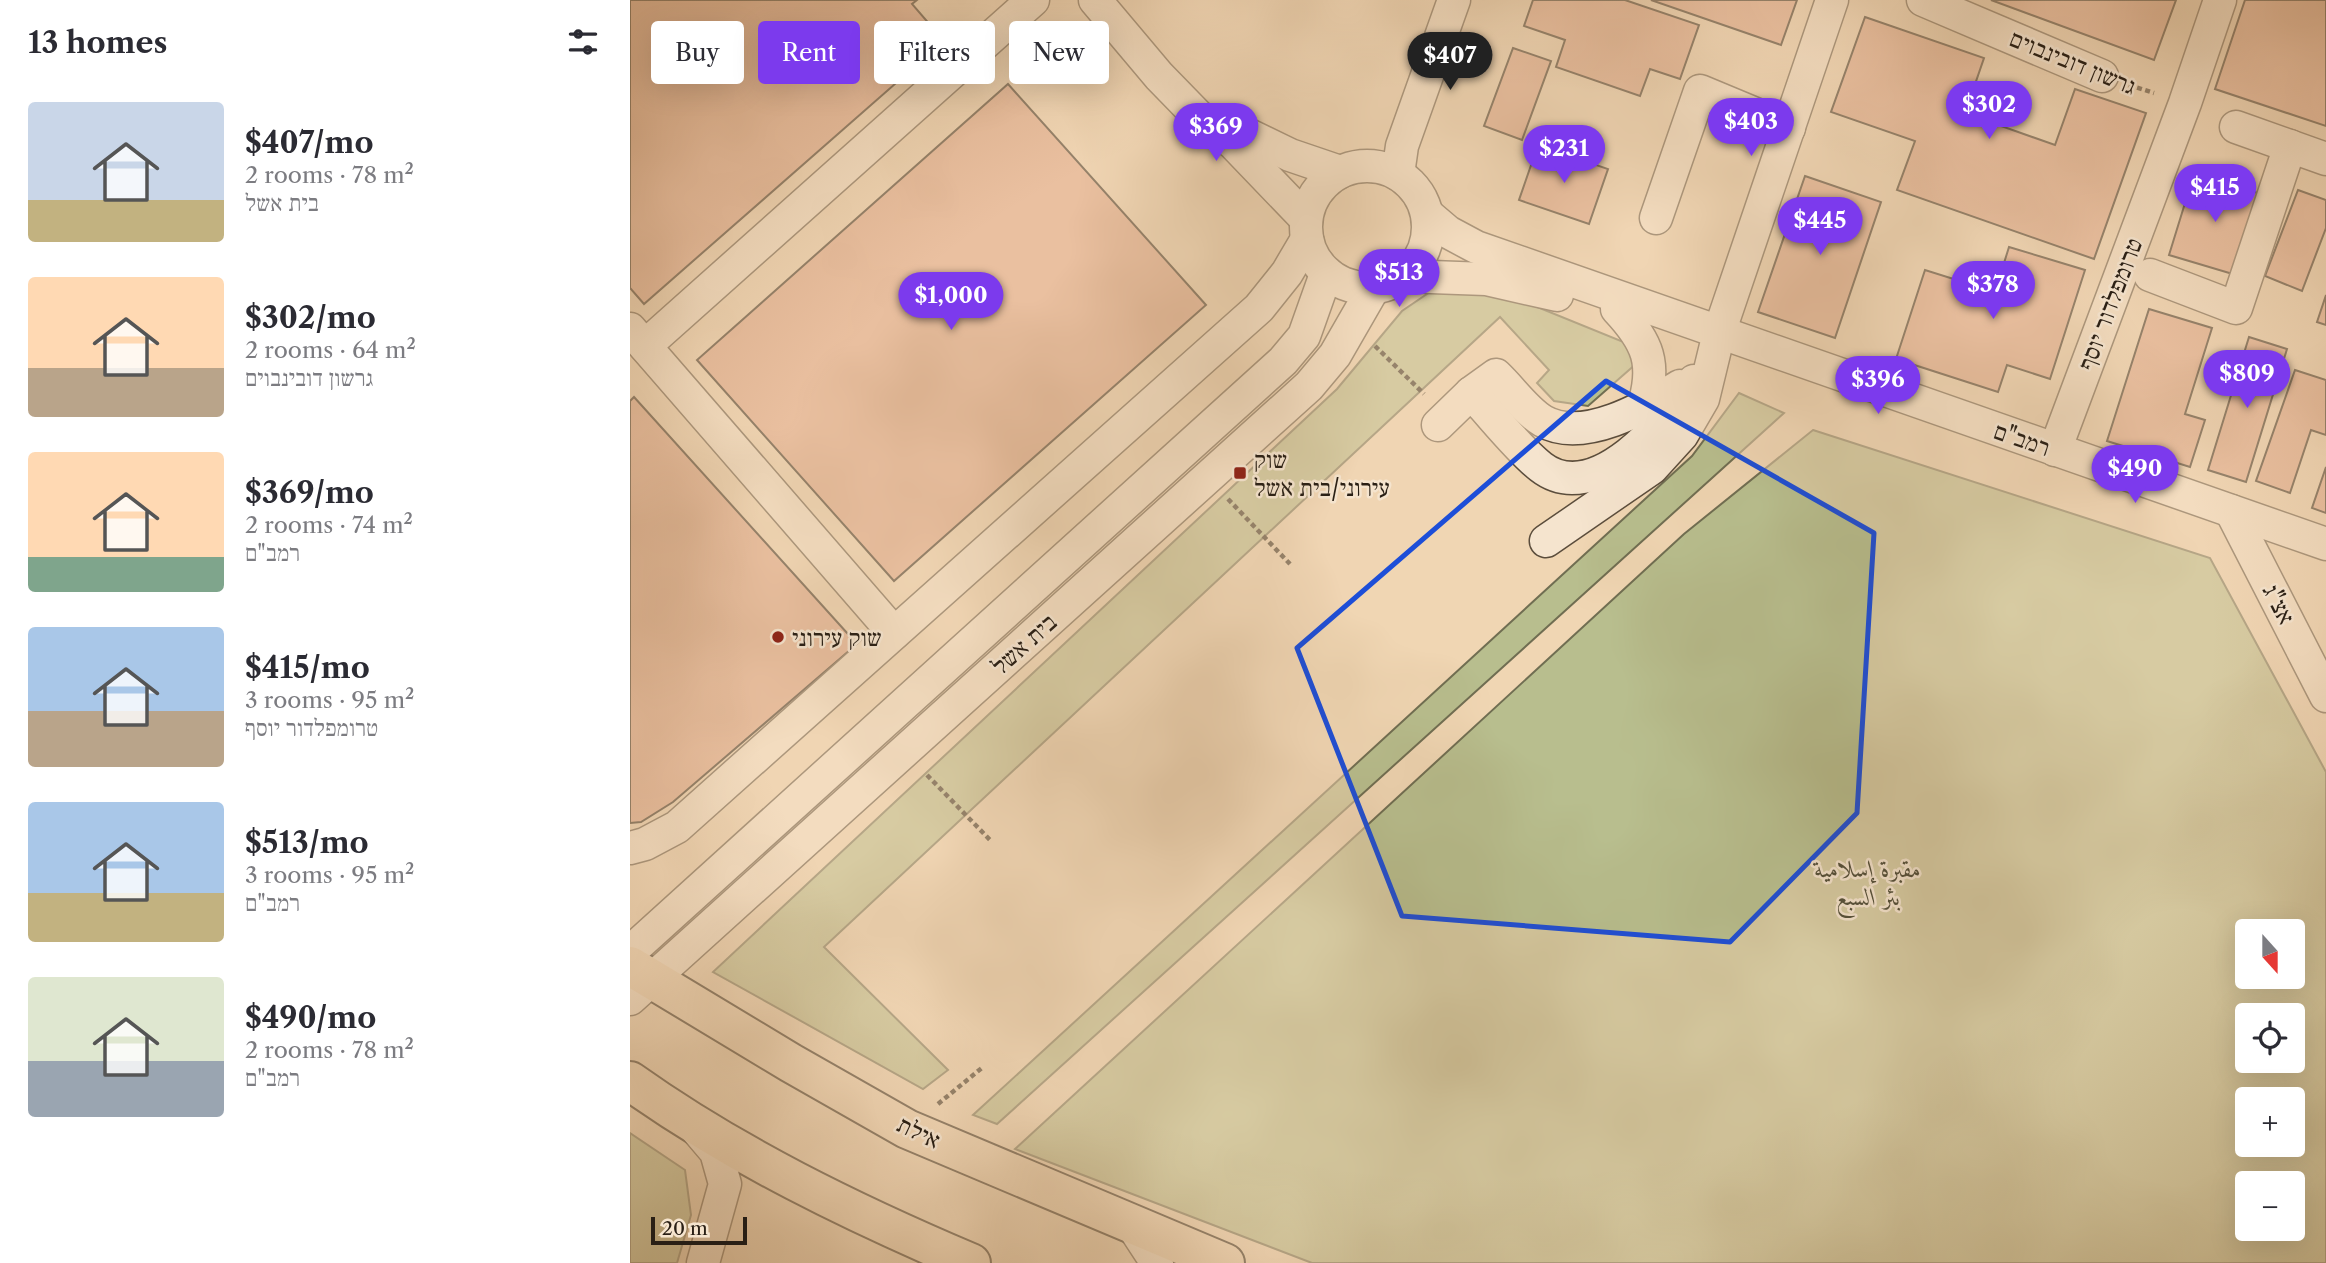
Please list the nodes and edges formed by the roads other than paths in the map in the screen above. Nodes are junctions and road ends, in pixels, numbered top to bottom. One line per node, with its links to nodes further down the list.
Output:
1 (1033, 0): 24 (street)
2 (1095, 0): 7 (street)
3 (1454, 0): 14 (street)
4 (1832, 0): 10 (street)
5 (2220, 0): 29 (street, טרומפלדור יוסף)
6 (1940, 3): 8 (street, גרשון דובינבוים)
7 (1159, 76): 13 (street); 17 (street)
8 (2102, 76)
9 (2236, 127): 11 (street)
10 (1789, 128): 16 (street); 23 (street)
11 (2290, 146): 12 (street); 19 (street)
12 (2326, 159)
13 (1340, 172): 14 (street); 17 (street)
14 (1398, 174): 15 (street)
15 (1428, 215): 20 (street); 23 (street, רמב"ם)
16 (1656, 218)
17 (1306, 229): 18 (street); 33 (street)
18 (1326, 274): 21 (street); 36 (street, בית אשל)
19 (2150, 275)
20 (1404, 276): 21 (street); 22 (street, רמב"ם)
21 (1373, 289): 36 (street, בית אשל)
22 (1617, 309): 23 (street, רמב"ם); 27 (street)
23 (1718, 333): 25 (street); 29 (street, רמב"ם); 31 (street)
24 (637, 338): 33 (street)
25 (1697, 377): 26 (street); 27 (street)
26 (1471, 393): 27 (street); 28 (street)
27 (1643, 408)
28 (1442, 421)
29 (2055, 450): 30 (street, רמב"ם)
30 (2231, 511): 32 (street, רמב"ם); 34 (street, אצ"ג)
31 (1546, 541)
32 (2326, 544)
33 (894, 633): 35 (street)
34 (2326, 696)
35 (630, 848)
36 (636, 975): 39 (highway, אילת)
37 (630, 1081): 38 (highway)
38 (692, 1124): 40 (street); 41 (highway)
39 (1132, 1226): 42 (street); 43 (highway, אילת)
40 (703, 1263)
41 (971, 1263)
42 (1157, 1263)
43 (1225, 1263)

